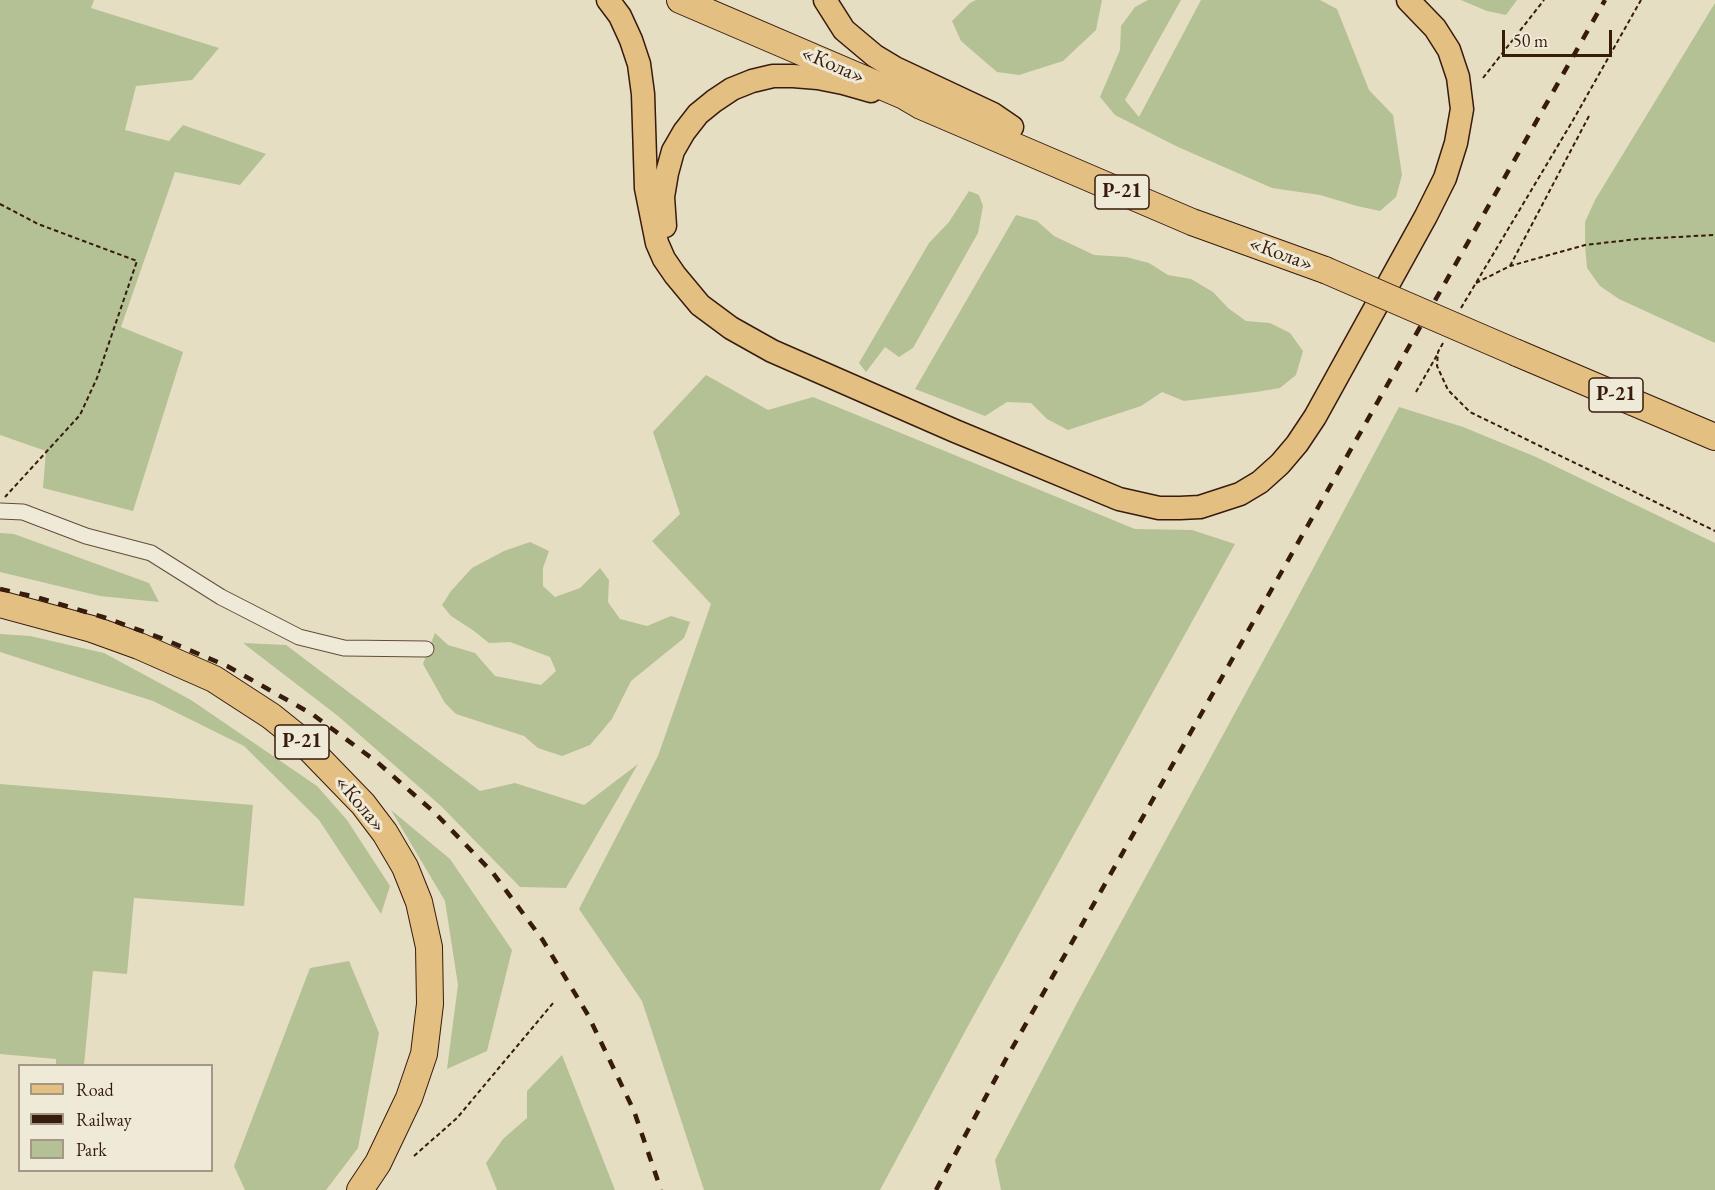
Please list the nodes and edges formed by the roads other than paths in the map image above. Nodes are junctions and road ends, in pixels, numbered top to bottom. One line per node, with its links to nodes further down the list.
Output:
1 (608, 0): 9 (main road)
2 (680, 0): 6 (highway, «Кола» / Р-21)
3 (704, 0): 7 (highway, «Кола» / Р-21)
4 (825, 0): 7 (main road)
5 (1408, 0): 9 (main road)
6 (921, 106): 8 (highway, «Кола» / Р-21); 9 (main road)
7 (1012, 127): 8 (highway, «Кола» / Р-21)
8 (1325, 270): 10 (highway, Р-21, bridge)
9 (688, 292)
10 (1715, 437)
11 (0, 510): 13 (street)
12 (0, 604): 14 (highway, «Кола» / Р-21)
13 (426, 649)
14 (360, 1190)

